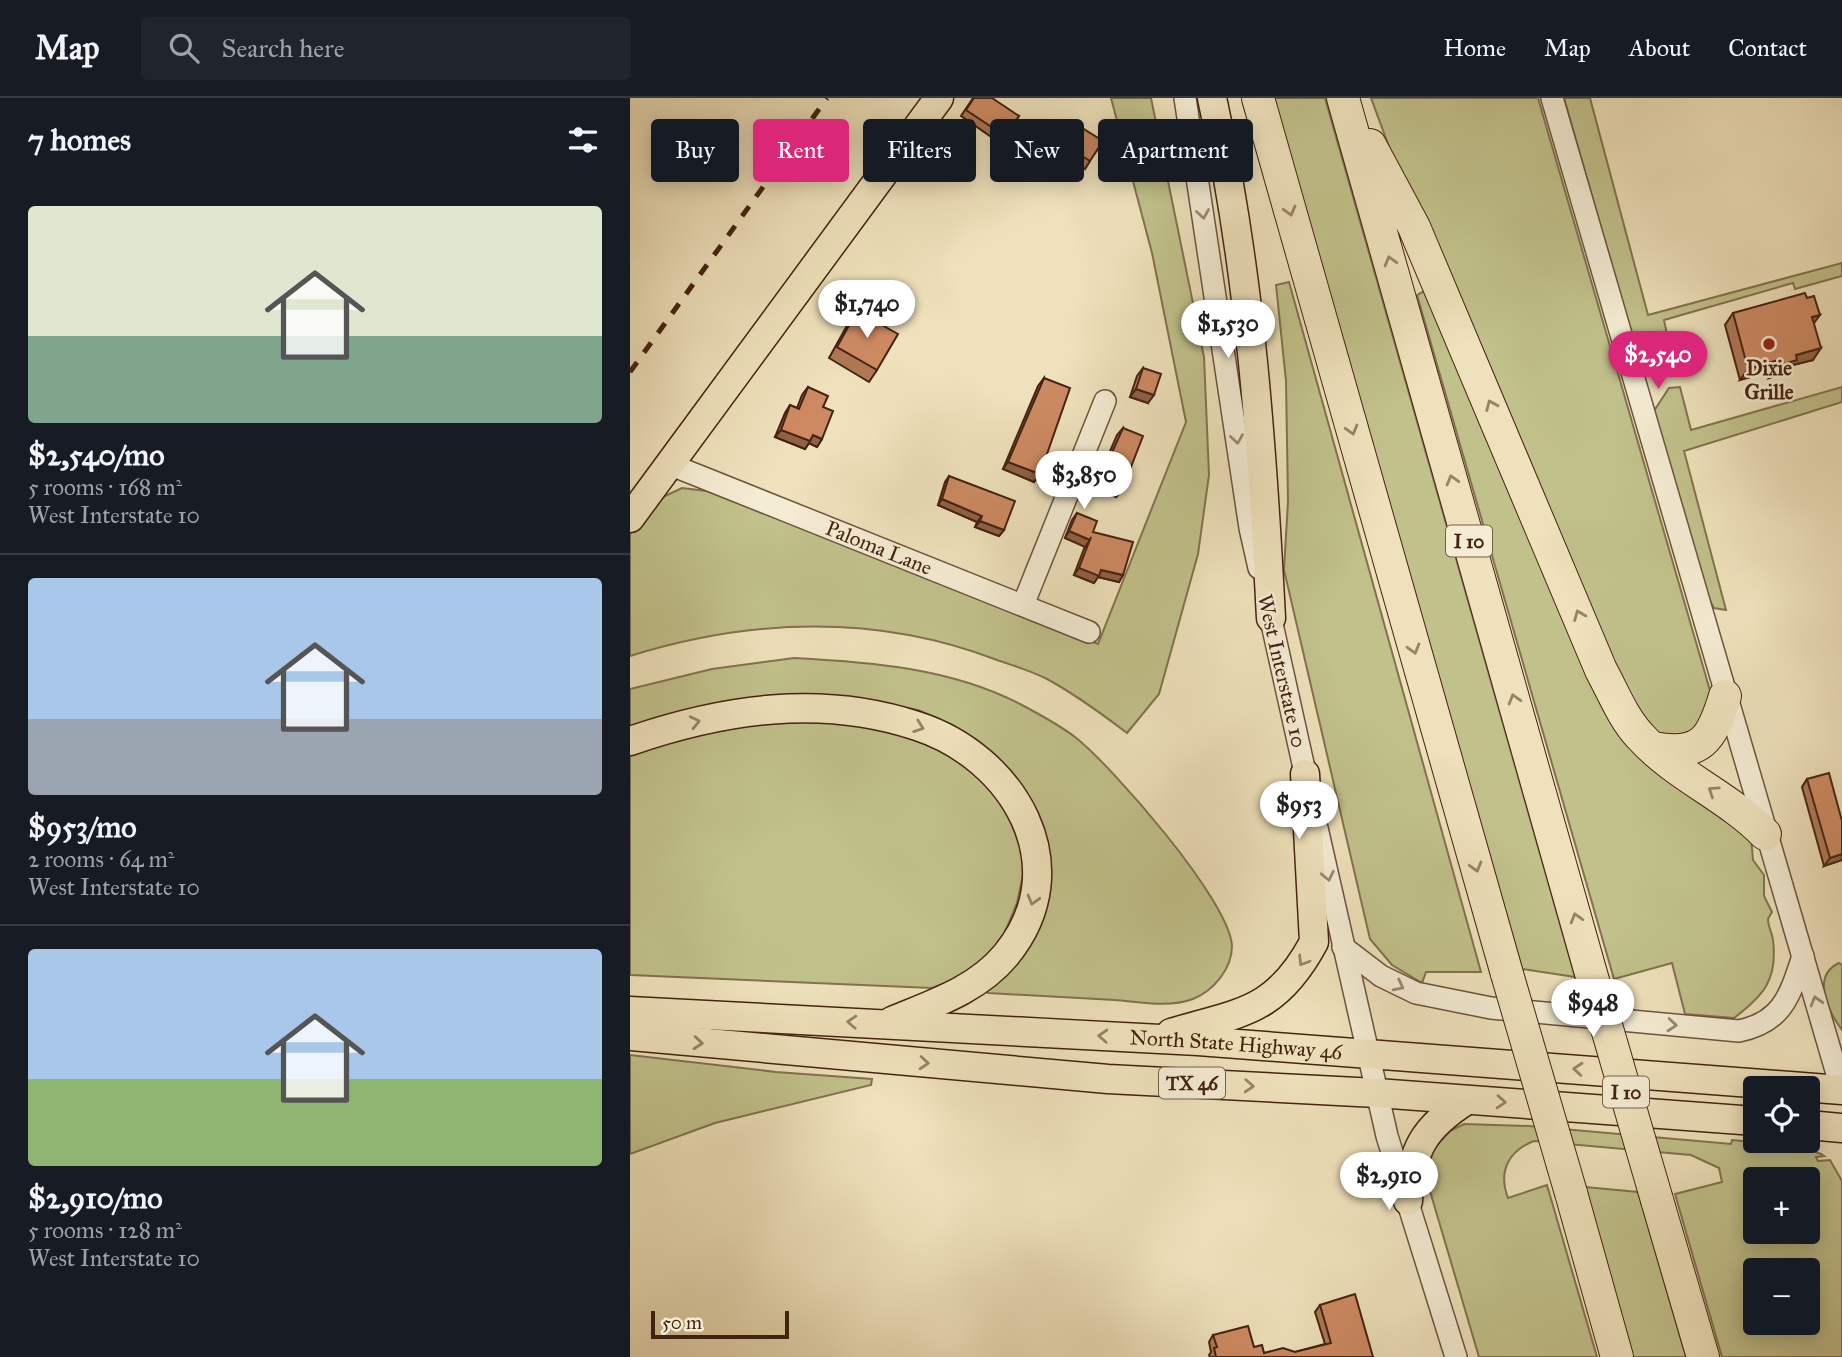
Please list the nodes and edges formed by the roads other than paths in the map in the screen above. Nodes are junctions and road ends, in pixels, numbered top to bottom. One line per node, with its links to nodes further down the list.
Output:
1 (939, 98): 8 (main road)
2 (1185, 98): 11 (street, West Interstate 10, one-way to 11)
3 (1212, 98): 11 (main road)
4 (1258, 98): 33 (highway, one-way to 33, bridge)
5 (1344, 98): 15 (highway, one-way to 5); 34 (highway, I 10, one-way to 5, bridge)
6 (1552, 98): 13 (street)
7 (1105, 401): 10 (street)
8 (670, 464): 9 (main road); 10 (street, Paloma Lane)
9 (630, 518)
10 (1023, 605): 12 (street, Paloma Lane)
11 (1271, 618): 16 (street, West Interstate 10)
12 (1088, 632)
13 (1726, 696): 15 (highway); 17 (street)
14 (630, 741): 21 (main road, one-way to 21)
15 (1653, 748): 17 (highway, one-way to 15)
16 (1305, 774): 18 (street, West Interstate 10, one-way to 18); 23 (main road, one-way to 23)
17 (1765, 834): 19 (street)
18 (1343, 947): 19 (street, one-way to 19); 24 (street, West Interstate 10)
19 (1803, 956): 25 (street, one-way to 19)
20 (630, 1011): 21 (main road, North State Highway 46 / TX 46, one-way to 20)
21 (885, 1024): 23 (main road, North State Highway 46 / TX 46, one-way to 21)
22 (630, 1036): 26 (main road, North State Highway 46 / TX 46, one-way to 26)
23 (1151, 1038): 24 (main road, North State Highway 46 / TX 46)
24 (1367, 1055): 25 (main road, North State Highway 46 / TX 46, one-way to 24); 26 (street, West Interstate 10)
25 (1842, 1091)
26 (1377, 1093): 27 (main road, North State Highway 46 / TX 46); 31 (street, West Interstate 10)
27 (1467, 1100): 28 (main road, North State Highway 46 / TX 46, one-way to 28); 31 (main road)
28 (1743, 1120)
29 (1820, 1126): 30 (main road)
30 (1842, 1128)
31 (1408, 1200): 32 (street, West Interstate 10)
32 (1456, 1357)
33 (1617, 1357)
34 (1703, 1357)

